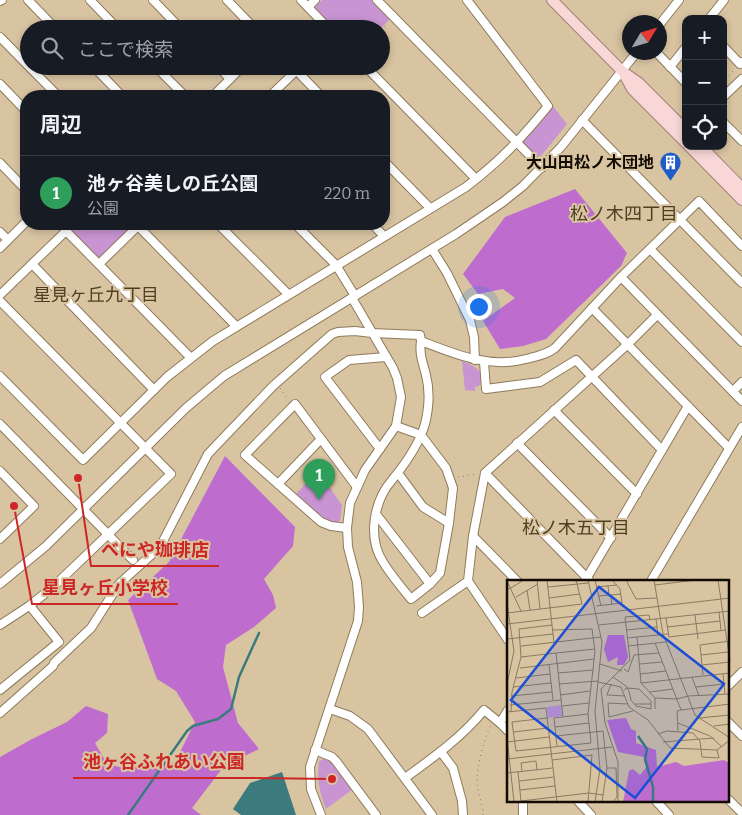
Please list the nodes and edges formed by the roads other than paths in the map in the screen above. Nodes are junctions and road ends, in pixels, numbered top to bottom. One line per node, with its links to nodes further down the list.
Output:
1 (28, 0): 15 (street)
2 (90, 0): 16 (street)
3 (153, 0): 17 (street)
4 (227, 0): 18 (street)
5 (301, 0): 12 (street)
6 (316, 0): 12 (street)
7 (377, 0): 56 (street)
8 (467, 0): 56 (street)
9 (552, 0): 28 (main road)
10 (679, 0): 13 (street)
11 (724, 0): 14 (street)
12 (308, 7): 19 (street)
13 (667, 15)
14 (712, 15)
15 (47, 20)
16 (109, 20)
17 (172, 20)
18 (246, 20)
19 (320, 20)
20 (0, 37): 23 (street)
21 (727, 50): 26 (street)
22 (682, 52): 27 (street)
23 (20, 57)
24 (631, 60): 28 (street)
25 (663, 60): 27 (street)
26 (740, 65)
27 (670, 67): 38 (street)
28 (622, 71): 51 (street); 52 (main road); 54 (main road)
29 (37, 75): 41 (street)
30 (102, 75): 42 (street)
31 (164, 75): 43 (street)
32 (226, 75): 37 (street)
33 (234, 75): 37 (street)
34 (290, 75): 45 (street)
35 (302, 75): 46 (street)
36 (374, 75): 47 (street)
37 (230, 79): 44 (street)
38 (682, 79)
39 (742, 79): 49 (street)
40 (0, 84): 50 (street)
41 (52, 90)
42 (116, 90)
43 (179, 90)
44 (219, 90)
45 (276, 90)
46 (316, 90)
47 (389, 90)
48 (390, 91): 62 (street)
49 (727, 92)
50 (20, 105)
51 (582, 120): 61 (street); 67 (street)
52 (682, 126)
53 (727, 126): 55 (street)
54 (682, 139)
55 (742, 141)
56 (518, 142): 61 (street); 62 (street)
57 (693, 150): 65 (main road)
58 (705, 150): 64 (main road)
59 (0, 163): 63 (street)
60 (390, 167): 66 (street)
61 (542, 168): 79 (street)
62 (476, 179): 66 (street)
63 (20, 184)
64 (742, 188)
65 (742, 200)
66 (430, 208): 75 (street)
67 (680, 220): 77 (street); 80 (street); 85 (street)
68 (20, 228): 76 (street)
69 (134, 230): 82 (street)
70 (144, 230): 92 (street)
71 (224, 230): 86 (street)
72 (301, 230): 83 (street)
73 (378, 230): 75 (street)
74 (0, 232): 76 (street)
75 (384, 236): 83 (street)
76 (8, 240): 78 (street)
77 (742, 246)
78 (0, 248)
79 (432, 249): 88 (street); 99 (street)
80 (650, 249): 84 (street); 95 (street)
81 (32, 264): 82 (street); 87 (street); 104 (street)
82 (99, 264): 97 (street)
83 (336, 265): 86 (street); 88 (street)
84 (621, 277): 90 (street); 91 (street)
85 (742, 283)
86 (288, 294): 92 (street)
87 (0, 295)
88 (353, 297): 93 (street); 117 (street)
89 (0, 301): 109 (street)
90 (592, 308): 96 (street); 100 (street)
91 (657, 315): 96 (street); 105 (street)
92 (236, 326): 97 (street)
93 (372, 334): 94 (street); 98 (street); 150 (street)
94 (421, 341): 99 (street); 113 (street)
95 (742, 342)
96 (628, 344): 102 (street); 107 (street)
97 (190, 357): 104 (street)
98 (386, 357): 111 (street); 118 (street)
99 (475, 360): 100 (street)
100 (484, 362): 102 (street)
101 (0, 376): 109 (street)
102 (591, 377): 108 (street); 119 (street)
103 (742, 382): 105 (street)
104 (154, 390): 109 (street)
105 (732, 391): 106 (street)
106 (742, 401)
107 (688, 406): 116 (street); 119 (street)
108 (554, 410): 115 (street); 125 (street)
109 (120, 423): 117 (street)
110 (0, 424): 126 (street)
111 (396, 426): 113 (street); 118 (street)
112 (742, 427): 116 (street)
113 (421, 435): 121 (street); 128 (street)
114 (321, 439): 123 (street); 123 (street); 124 (street)
115 (517, 443): 122 (street); 132 (street)
116 (729, 448): 137 (street)
117 (145, 449): 126 (street); 130 (street)
118 (380, 449): 124 (street)
119 (662, 450): 125 (street)
120 (0, 471): 133 (street)
121 (398, 473): 127 (street); 128 (street)
122 (485, 473): 131 (street); 136 (street)
123 (278, 484): 129 (street)
124 (356, 487): 129 (street)
125 (637, 494): 132 (street)
126 (84, 509): 130 (street); 139 (street)
127 (376, 514): 140 (street); 140 (street)
128 (449, 522): 140 (street)
129 (347, 528): 148 (street)
130 (108, 534): 134 (street); 141 (street)
131 (473, 536): 135 (street); 138 (street)
132 (611, 538): 136 (street)
133 (0, 539)
134 (133, 560)
135 (516, 580)
136 (588, 580)
137 (652, 580)
138 (468, 581): 142 (street); 144 (street)
139 (0, 584)
140 (430, 584)
141 (30, 606): 143 (street); 147 (street)
142 (422, 613)
143 (0, 625)
144 (507, 639)
145 (742, 672): 146 (street)
146 (730, 684)
147 (0, 690)
148 (330, 709): 155 (street); 157 (street)
149 (507, 711): 151 (street)
150 (0, 713)
151 (498, 721): 153 (street); 156 (street)
152 (730, 724): 154 (street)
153 (507, 730)
154 (742, 736)
155 (315, 750): 163 (street); 164 (street)
156 (440, 752): 157 (street); 166 (street)
157 (405, 778): 165 (street)
158 (730, 801): 162 (street)
159 (523, 802): 167 (street)
160 (579, 802): 168 (street)
161 (657, 802): 169 (street)
162 (742, 813)
163 (321, 815)
164 (376, 815)
165 (432, 815)
166 (462, 815)
167 (523, 815)
168 (591, 815)
169 (669, 815)

